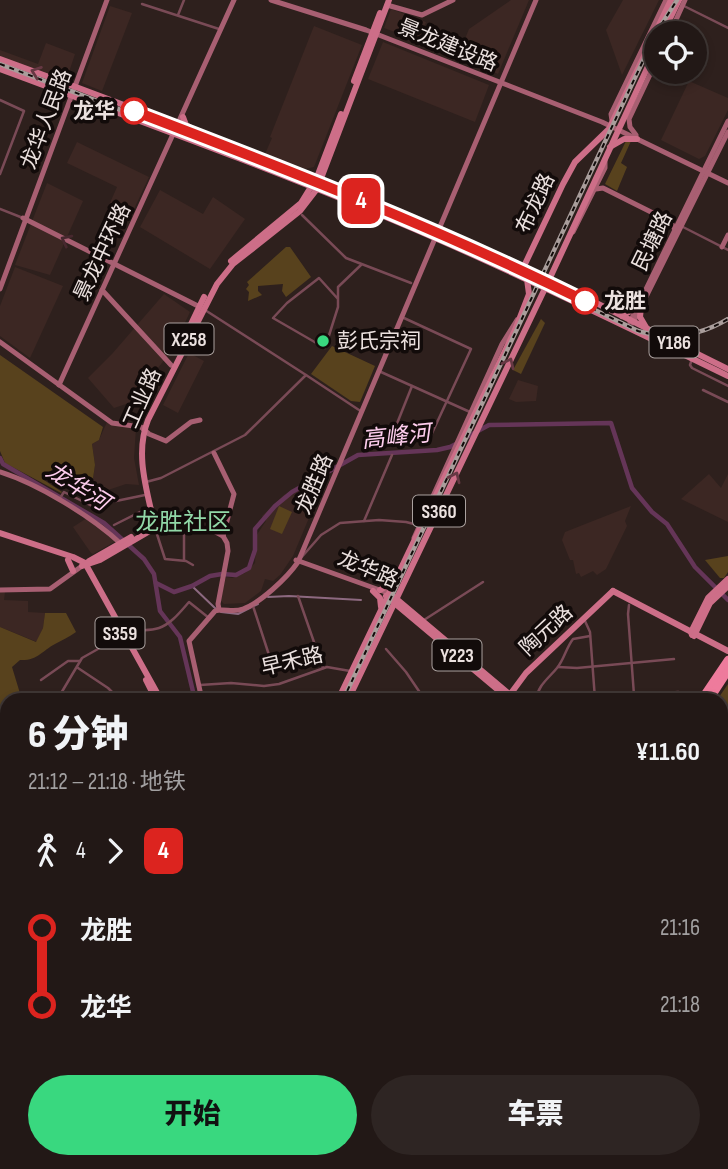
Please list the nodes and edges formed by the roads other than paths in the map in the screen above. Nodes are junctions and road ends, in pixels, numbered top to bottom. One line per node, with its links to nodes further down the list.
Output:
1 (105, 0): 23 (main road, 龙华人民路)
2 (184, 0): 12 (street)
3 (234, 0): 16 (main road, 景龙中环路)
4 (271, 0): 17 (main road, 景龙建设路)
5 (280, 0): 17 (main road, 景龙建设路)
6 (453, 0): 9 (main road)
7 (535, 0): 21 (main road, 龙胜路)
8 (668, 0): 30 (main road, 布龙路)
9 (387, 2): 17 (main road, 工业路 / X258)
10 (682, 2): 13 (main road); 14 (main road); 15 (street)
11 (142, 4): 12 (street)
12 (178, 16): 16 (street)
13 (670, 21)
14 (675, 21)
15 (728, 28)
16 (221, 29): 26 (main road, 景龙中环路)
17 (375, 31): 21 (main road, 景龙建设路); 38 (main road, 工业路 / X258)
18 (0, 59): 23 (main road, Y186, one-way to 18)
19 (0, 69): 24 (main road, Y186)
20 (644, 75): 32 (main road, 布龙路 / S360)
21 (500, 82): 30 (main road, 景龙建设路); 54 (main road, 龙胜路)
22 (645, 84): 27 (main road)
23 (74, 85): 24 (main road, 龙华人民路); 29 (main road, Y186)
24 (70, 95): 31 (main road, Y186); 50 (main road, 龙华人民路)
25 (0, 100): 40 (street)
26 (183, 115): 29 (main road); 31 (main road, 景龙中环路); 36 (main road)
27 (629, 118): 32 (main road); 34 (main road)
28 (728, 121): 39 (main road, 民塘路)
29 (165, 122): 31 (main road, Y186)
30 (611, 125): 32 (main road, 景龙建设路); 58 (main road, 布龙路)
31 (176, 128): 36 (main road, Y186); 42 (main road, Y186); 59 (main road, 景龙中环路)
32 (619, 129): 34 (main road, 景龙建设路); 35 (main road, 布龙路 / S360)
33 (728, 132): 39 (main road, 民塘路)
34 (636, 137): 35 (main road); 39 (main road, 景龙建设路)
35 (609, 148): 37 (main road, 布龙路 / S360)
36 (246, 154): 41 (main road, Y186)
37 (605, 157): 45 (main road, 布龙路); 56 (main road, 布龙路 / S360)
38 (323, 169): 41 (main road); 44 (main road, 工业路 / X258); 46 (main road)
39 (706, 171): 43 (main road, 景龙建设路); 51 (main road, 民塘路); 52 (main road, 民塘路)
40 (0, 174)
41 (304, 177): 44 (main road, Y186)
42 (295, 180): 44 (main road, Y186); 47 (main road)
43 (728, 182)
44 (316, 185): 46 (main road, Y186); 47 (main road, 工业路 / X258)
45 (598, 185): 51 (main road); 53 (main road); 56 (main road, 布龙路)
46 (330, 190): 47 (main road); 54 (main road, Y186)
47 (306, 201): 49 (main road, 工业路 / X258); 77 (main road, 工业路 / X258)
48 (0, 209): 50 (street)
49 (301, 214): 61 (street); 77 (main road, 工业路 / X258)
50 (24, 219): 59 (main road, one-way to 50); 66 (main road, 龙华人民路); 71 (main road, 龙华人民路)
51 (680, 219): 53 (main road, 民塘路)
52 (683, 227): 57 (street); 78 (main road, 民塘路)
53 (674, 230): 78 (main road, 民塘路)
54 (435, 234): 60 (main road, Y186); 64 (main road, Y186); 68 (main road, 龙胜路); 80 (main road, 龙胜路)
55 (728, 235): 57 (main road)
56 (565, 243): 62 (main road, 布龙路 / S360)
57 (725, 248)
58 (531, 252): 60 (main road); 63 (main road, 布龙路)
59 (114, 264): 72 (main road, 景龙中环路); 77 (main road)
60 (512, 264): 63 (main road, Y186)
61 (361, 265): 68 (street); 75 (street)
62 (555, 267): 67 (main road, 布龙路 / S360); 70 (main road)
63 (525, 269): 65 (main road); 67 (main road, Y186)
64 (516, 275): 65 (main road, Y186); 73 (main road)
65 (527, 279): 69 (main road, Y186); 73 (main road)
66 (0, 281)
67 (548, 281): 69 (main road, 布龙路 / S360); 70 (main road, Y186)
68 (412, 283): 90 (main road, 龙胜路)
69 (544, 288): 74 (main road, Y186); 76 (main road, 布龙路 / S360)
70 (564, 288): 79 (main road, Y186)
71 (0, 289)
72 (102, 290): 88 (main road); 93 (main road, 景龙中环路)
73 (529, 294): 81 (main road, S360)
74 (558, 294): 76 (main road); 82 (main road, Y186)
75 (338, 299): 75 (street)
76 (537, 301): 133 (main road, 布龙路 / S360, one-way to 76)
77 (202, 308): 88 (main road, 工业路 / X258); 91 (street); 102 (main road, 工业路 / X258)
78 (639, 308): 79 (main road); 82 (main road, 民塘路); 83 (main road)
79 (620, 316): 82 (main road, Y186)
80 (402, 317): 90 (main road, 龙胜路); 97 (street)
81 (519, 317): 100 (main road); 103 (main road, S360)
82 (631, 324): 83 (main road, Y186); 85 (main road, Y186)
83 (649, 330): 87 (main road, Y186)
84 (0, 342): 93 (main road)
85 (692, 359): 92 (main road, Y186); 95 (street)
86 (728, 361): 87 (main road)
87 (714, 362): 89 (main road, Y186)
88 (171, 365): 102 (main road, 工业路 / X258)
89 (728, 369)
90 (378, 371): 94 (street); 99 (main road, 龙胜路)
91 (306, 375): 99 (street); 106 (street)
92 (728, 376)
93 (59, 385): 102 (main road)
94 (412, 386): 97 (street); 105 (street)
95 (728, 386)
96 (703, 390): 98 (street)
97 (448, 402): 100 (street); 104 (street)
98 (728, 402)
99 (361, 411): 126 (main road, 龙胜路)
100 (470, 412): 103 (main road)
101 (200, 419): 102 (main road)
102 (143, 428): 109 (main road, 工业路 / X258); 110 (main road, 工业路 / X258)
103 (460, 441): 115 (main road); 122 (main road, S360)
104 (428, 444)
105 (388, 446)
106 (214, 453): 109 (street); 120 (main road)
107 (392, 454): 113 (street)
108 (1, 471): 111 (main road)
109 (146, 482): 116 (main road, 工业路 / X258)
110 (145, 495): 111 (street); 112 (main road, 工业路 / X258)
111 (59, 500): 121 (main road)
112 (149, 512): 114 (street); 116 (main road, 工业路 / X258); 118 (main road)
113 (364, 521): 115 (street); 126 (street)
114 (114, 525)
115 (418, 525): 122 (main road)
116 (154, 528): 117 (main road); 118 (main road); 121 (main road); 125 (street)
117 (184, 529): 120 (main road); 125 (street)
118 (143, 531): 121 (main road)
119 (0, 535): 123 (main road)
120 (223, 536): 143 (main road)
121 (125, 542): 124 (main road)
122 (412, 545): 137 (main road, S360)
123 (71, 558): 124 (main road); 127 (main road); 129 (main road)
124 (98, 558): 127 (main road); 131 (main road)
125 (184, 560): 128 (street)
126 (297, 560): 137 (main road, 龙华路); 143 (main road, 龙胜路)
127 (84, 565): 129 (main road); 131 (main road, S359); 150 (main road, S359)
128 (193, 565)
129 (73, 570): 134 (main road)
130 (728, 579): 135 (main road)
131 (95, 580): 150 (main road, S359)
132 (483, 582): 147 (street)
133 (404, 583): 139 (main road, S360); 144 (main road)
134 (0, 590)
135 (721, 591): 149 (main road)
136 (613, 593): 140 (main road); 148 (main road, 陶元路); 149 (main road); 166 (main road, 陶元路)
137 (383, 594): 139 (main road, 龙华路 / Y223); 142 (main road, S360); 142 (main road); 152 (main road)
138 (298, 596): 162 (street)
139 (396, 600): 144 (main road, 龙华路 / Y223); 146 (main road, S360)
140 (629, 605): 149 (main road); 158 (street)
141 (253, 607): 154 (street)
142 (381, 608): 152 (main road, S360)
143 (217, 609): 145 (main road)
144 (409, 611): 146 (main road); 147 (main road, 龙华路 / Y223); 168 (main road, 龙华路 / Y223)
145 (208, 617): 150 (street); 167 (main road)
146 (388, 618): 152 (main road, S360)
147 (424, 621): 168 (main road, 龙华路 / Y223)
148 (585, 621): 151 (street); 179 (main road, 陶元路)
149 (693, 634)
150 (123, 635): 157 (street); 171 (main road, S359); 172 (main road, S359)
151 (590, 636): 159 (street); 160 (street)
152 (371, 641): 163 (main road, S360); 175 (main road, S360)
153 (386, 649): 176 (street)
154 (269, 656)
155 (674, 659): 158 (street)
156 (728, 660): 185 (highway, bridge)
157 (80, 661): 161 (street); 165 (street)
158 (631, 663): 159 (street); 182 (street)
159 (593, 666): 160 (street); 181 (street)
160 (558, 667): 180 (street)
161 (77, 668): 169 (street); 170 (street)
162 (323, 668): 163 (street, 早禾路); 167 (street, 早禾路)
163 (352, 671): 174 (main road, S360)
164 (728, 671): 186 (highway, bridge)
165 (41, 680)
166 (518, 682): 168 (main road); 178 (main road, 陶元路)
167 (198, 686): 173 (main road)
168 (498, 687): 177 (main road)
169 (61, 693)
170 (113, 693)
171 (152, 693)
172 (157, 693)
173 (199, 693)
174 (341, 693)
175 (351, 693)
176 (420, 693)
177 (505, 693)
178 (513, 693)
179 (515, 693)
180 (538, 693)
181 (595, 693)
182 (634, 693)
183 (663, 693): 184 (street)
184 (682, 693)
185 (707, 693)
186 (714, 693)

